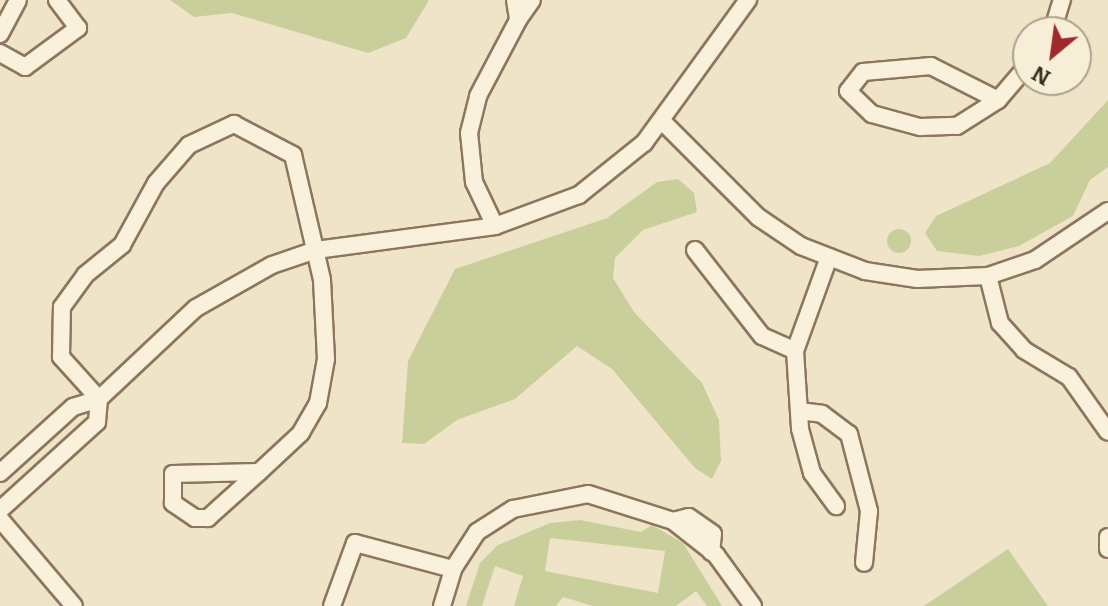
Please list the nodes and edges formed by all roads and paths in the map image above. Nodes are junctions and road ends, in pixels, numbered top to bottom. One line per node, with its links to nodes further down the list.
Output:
1 (18, 0): 7 (street)
2 (57, 0): 8 (street)
3 (515, 0): 6 (street)
4 (532, 0): 6 (street)
5 (748, 0): 11 (street)
6 (518, 20): 13 (street)
7 (0, 34)
8 (0, 53)
9 (1012, 84): 10 (street)
10 (998, 100): 10 (street)
11 (662, 121): 13 (street); 16 (street)
12 (1108, 211): 17 (street)
13 (495, 226): 14 (street)
14 (316, 250): 19 (street); 19 (street); 22 (street)
15 (695, 250): 18 (street)
16 (829, 257): 17 (street); 18 (street)
17 (988, 276): 21 (street)
18 (795, 351): 20 (street)
19 (99, 399): 23 (street); 25 (street)
20 (799, 411): 24 (street); 29 (street)
21 (1108, 432)
22 (259, 472): 22 (street)
23 (0, 473)
24 (836, 506)
25 (0, 510)
26 (0, 519): 31 (street)
27 (1108, 537): 28 (street)
28 (1108, 549)
29 (864, 563)
30 (453, 569): 32 (street); 33 (street); 34 (street)
31 (74, 606)
32 (332, 606)
33 (442, 606)
34 (753, 606)

